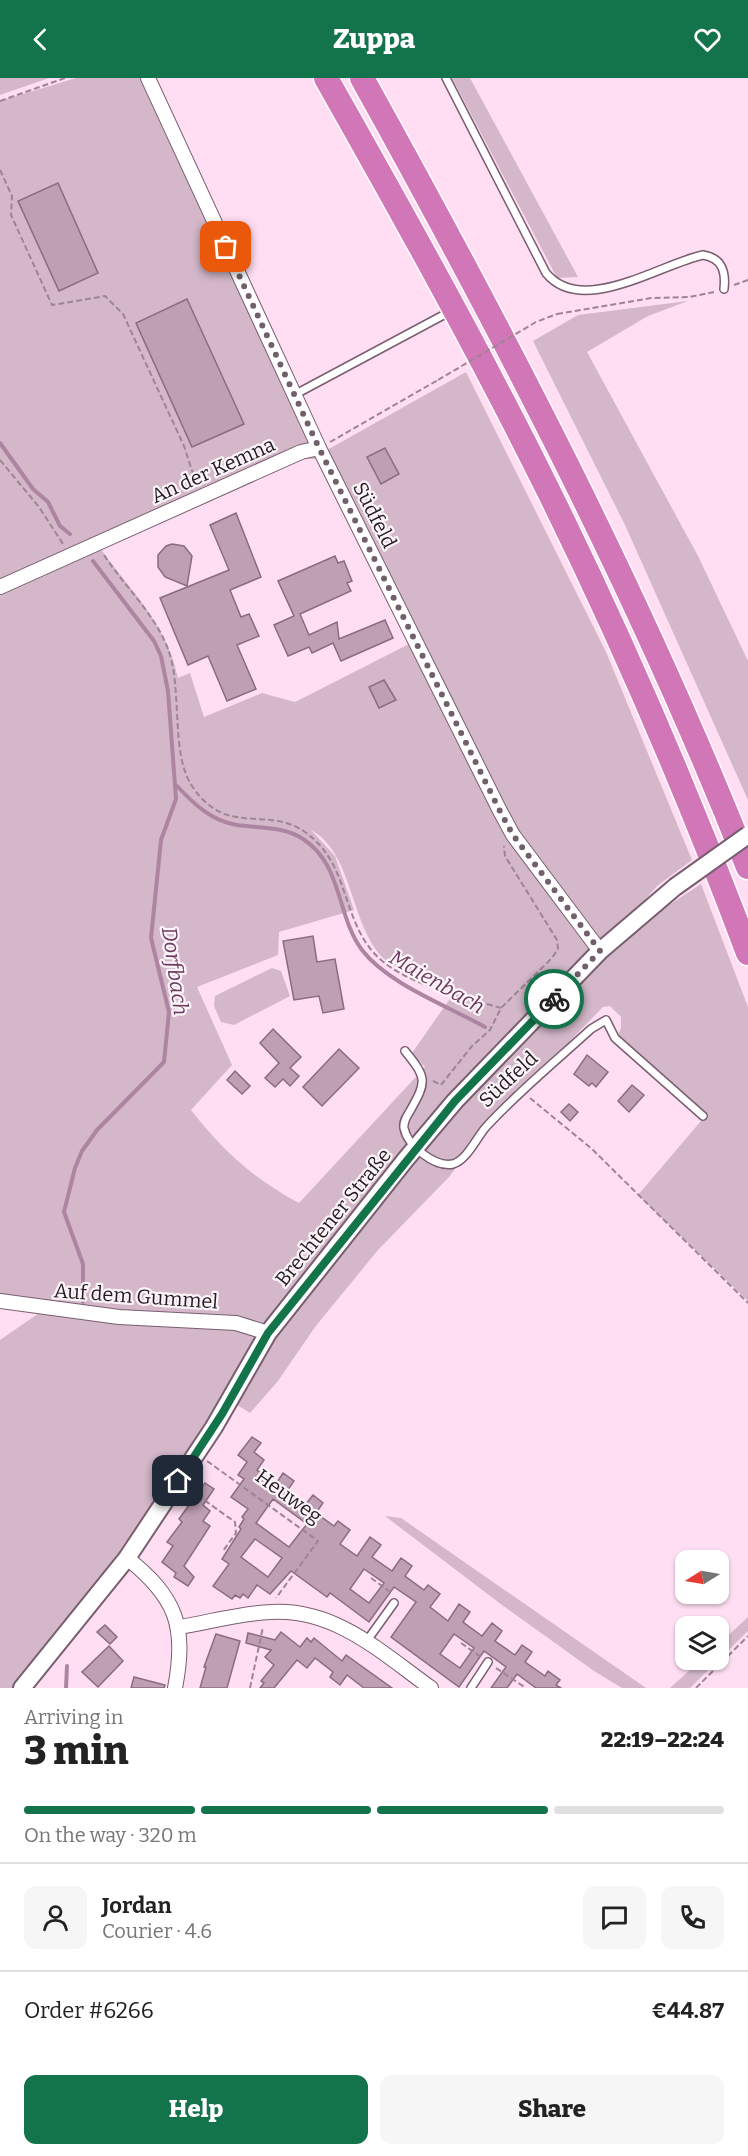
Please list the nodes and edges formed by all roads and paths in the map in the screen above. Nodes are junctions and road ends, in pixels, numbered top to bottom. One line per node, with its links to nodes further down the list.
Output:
1 (65, 78): 6 (path)
2 (148, 78): 11 (street, Südfeld)
3 (326, 78): 10 (highway)
4 (362, 78): 20 (highway)
5 (446, 78): 9 (lane)
6 (0, 101)
7 (0, 170): 14 (path)
8 (748, 280): 9 (path)
9 (724, 289): 12 (path, bridge)
10 (455, 309): 11 (lane); 22 (highway)
11 (294, 395): 12 (street, Südfeld)
12 (319, 448): 14 (street, An der Kemna); 18 (street, Südfeld)
13 (0, 460): 15 (path)
14 (202, 497): 17 (street, An der Kemna)
15 (62, 542)
16 (101, 551): 23 (path)
17 (0, 587)
18 (513, 835): 21 (street, Südfeld); 23 (path)
19 (748, 835): 21 (street, Brechtener Straße, bridge)
20 (748, 867)
21 (600, 951): 28 (street, Brechtener Straße)
22 (748, 953)
23 (501, 1008): 25 (path)
24 (405, 1051): 25 (lane)
25 (423, 1079): 28 (lane)
26 (523, 1092): 27 (lane, Südfeld); 28 (lane, Südfeld); 30 (path)
27 (703, 1116)
28 (416, 1148): 31 (street, Brechtener Straße)
29 (0, 1301): 31 (street, Auf dem Gummel)
30 (748, 1303)
31 (268, 1333): 32 (street, Brechtener Straße)
32 (196, 1454): 33 (street, Brechtener Straße); 37 (path, Heuweg)
33 (178, 1481): 34 (path); 35 (street, Brechtener Straße)
34 (223, 1551)
35 (127, 1558): 38 (street); 42 (street, Brechtener Straße)
36 (394, 1603): 40 (lane)
37 (268, 1612): 38 (street); 40 (street); 44 (path, Heuweg)
38 (180, 1627): 43 (street)
39 (748, 1636): 47 (path)
40 (366, 1641): 45 (street)
41 (488, 1662): 46 (lane)
42 (22, 1688)
43 (175, 1688)
44 (250, 1688)
45 (430, 1688)
46 (471, 1688)
47 (696, 1688)

